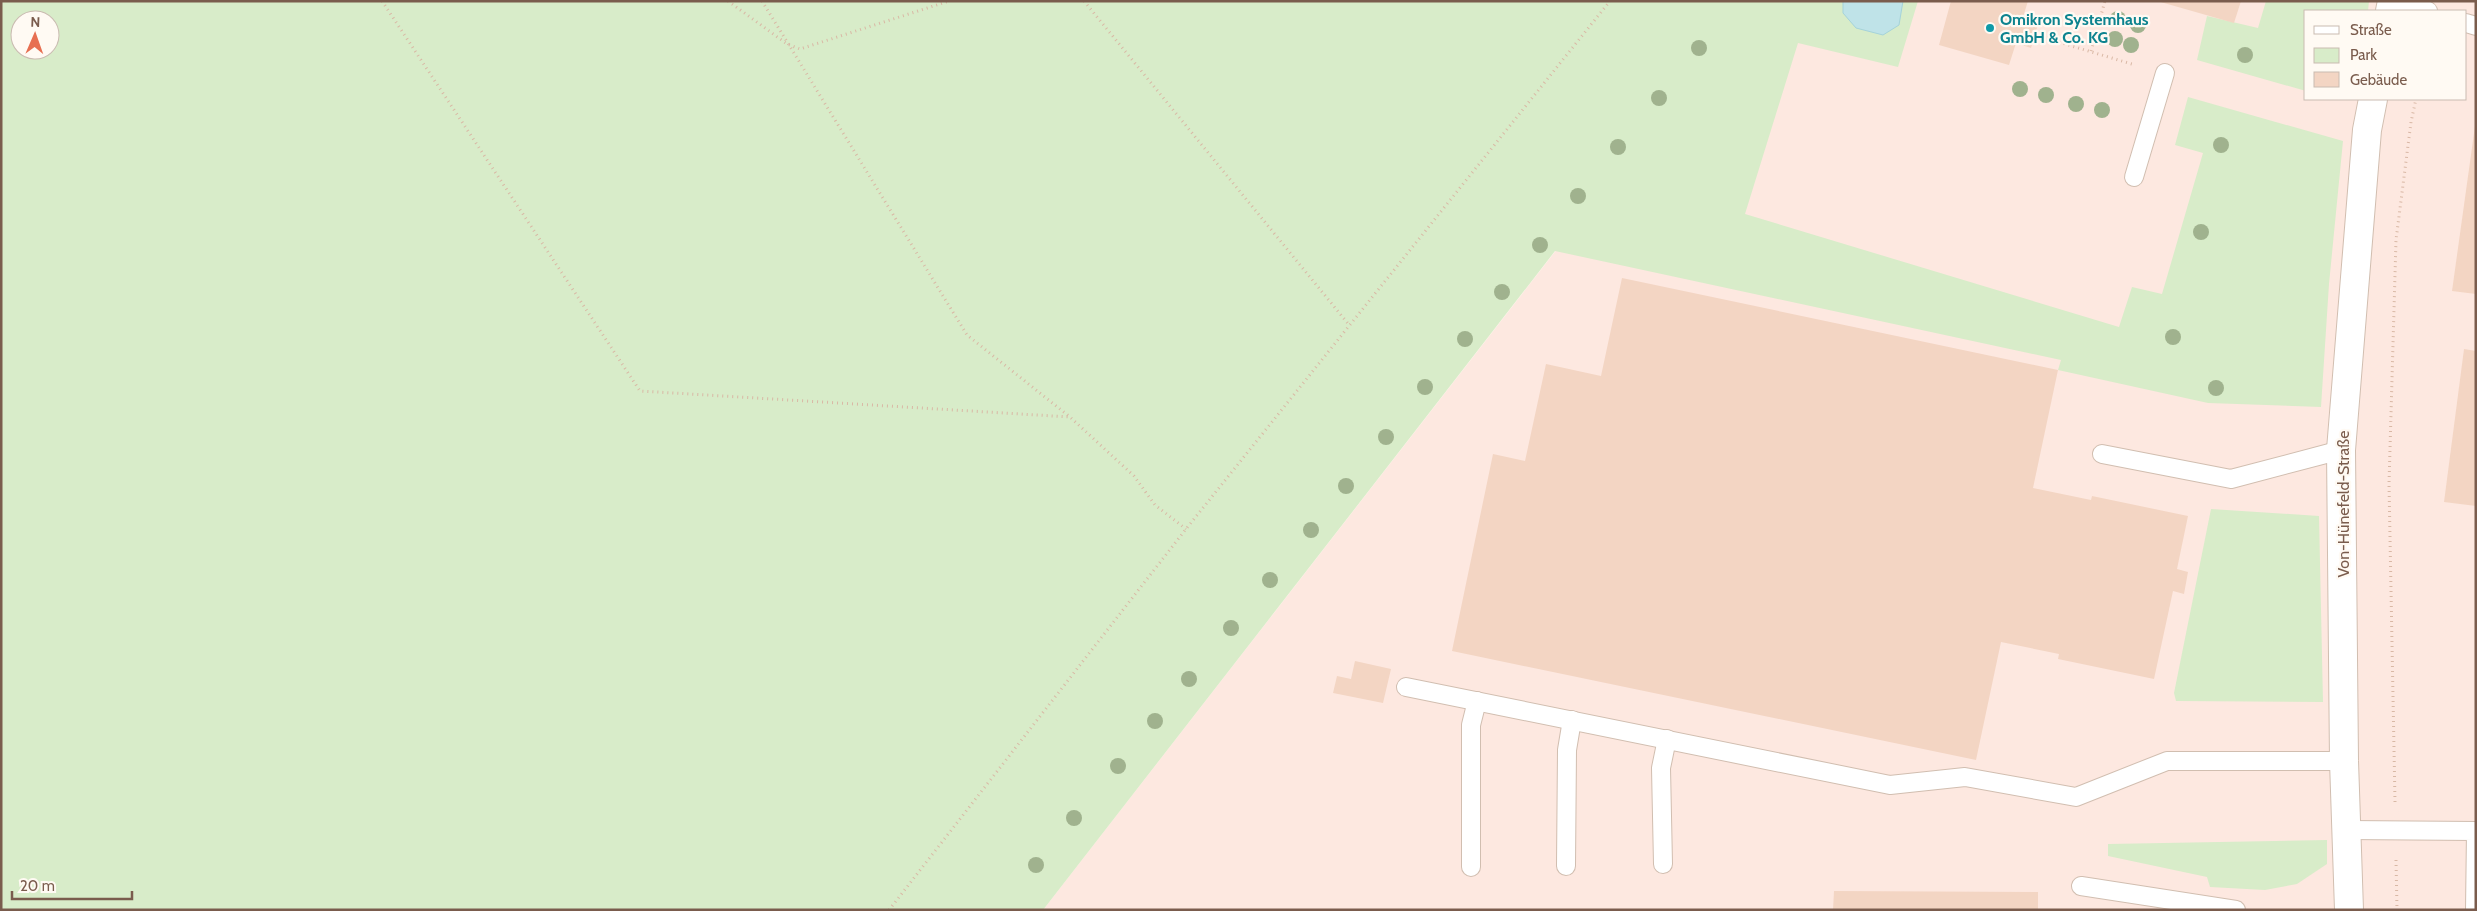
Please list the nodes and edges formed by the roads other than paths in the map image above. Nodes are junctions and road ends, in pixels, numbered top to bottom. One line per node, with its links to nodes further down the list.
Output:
1 (2406, 1): 2 (lane)
2 (2426, 10)
3 (2165, 73): 5 (lane)
4 (2373, 100): 6 (street, Von-Hünefeld-Straße)
5 (2134, 177)
6 (2341, 450): 7 (lane); 12 (street, Von-Hünefeld-Straße)
7 (2102, 454)
8 (1406, 687): 9 (lane)
9 (1478, 701): 10 (lane); 16 (lane)
10 (1572, 720): 11 (lane); 15 (lane)
11 (1668, 739): 12 (lane); 14 (lane)
12 (2344, 761): 13 (street, Von-Hünefeld-Straße)
13 (2347, 830): 19 (street, Von-Hünefeld-Straße); 20 (lane)
14 (1663, 864)
15 (1566, 866)
16 (1471, 867)
17 (2080, 886): 18 (lane)
18 (2236, 910)
19 (2349, 910)
20 (2475, 910)

